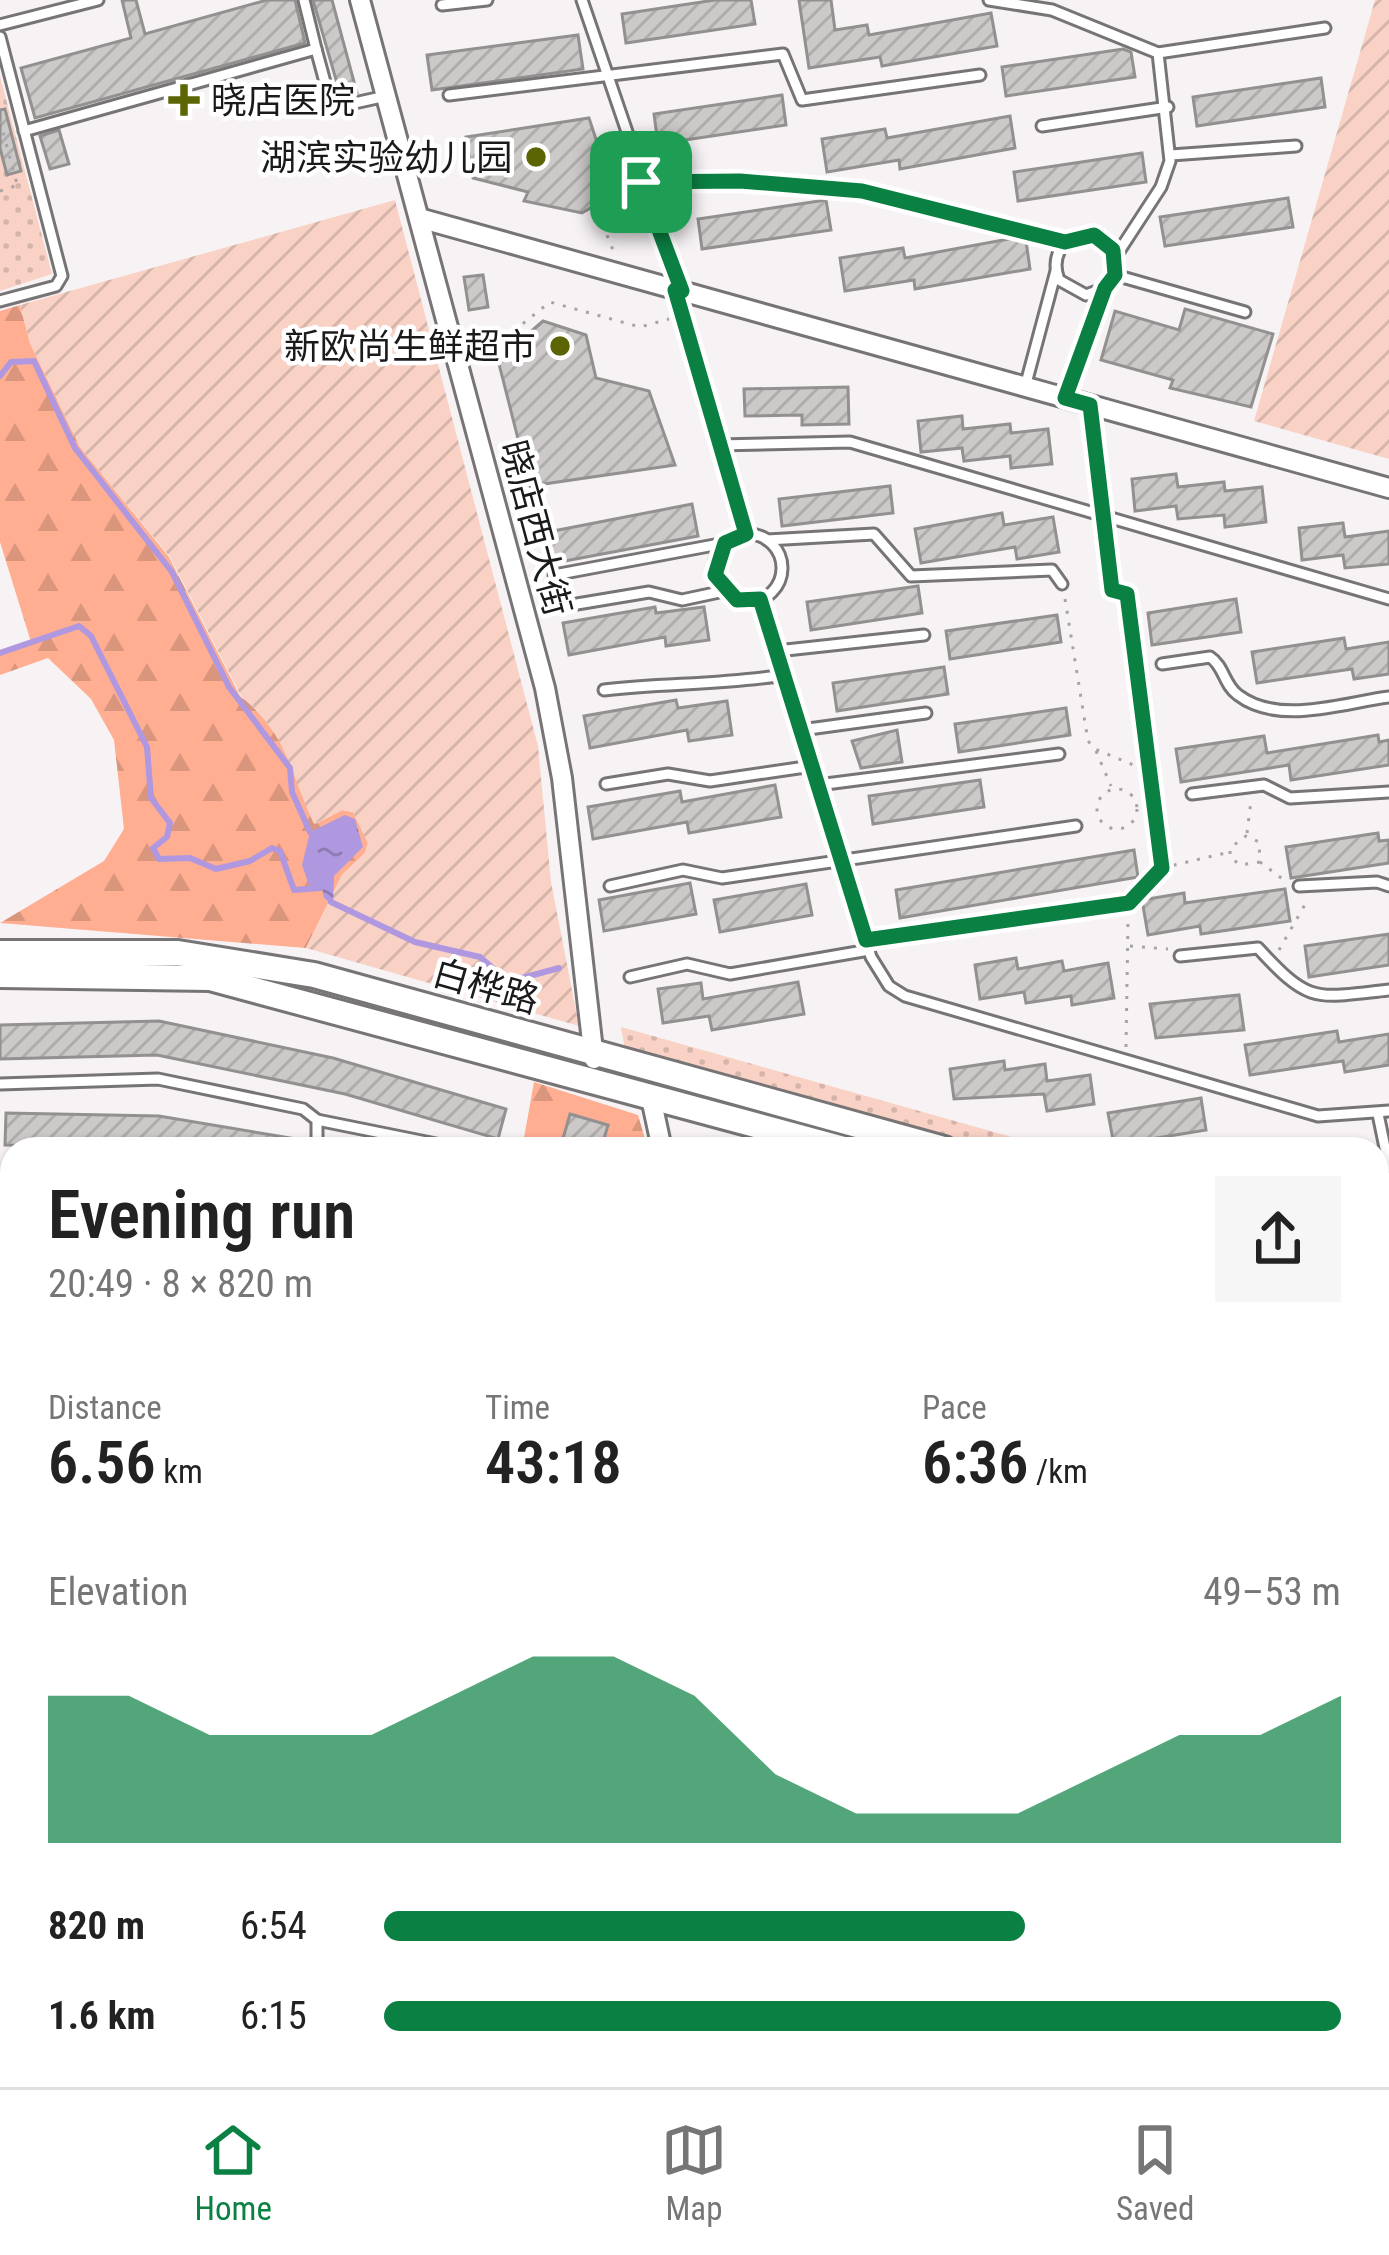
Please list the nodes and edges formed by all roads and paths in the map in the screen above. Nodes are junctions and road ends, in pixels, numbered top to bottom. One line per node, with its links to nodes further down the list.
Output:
1 (98, 0): 8 (lane)
2 (304, 0): 11 (lane)
3 (360, 0): 16 (street, 晓店西大街)
4 (487, 0): 7 (lane)
5 (582, 0): 13 (lane)
6 (989, 0): 12 (lane)
7 (442, 5)
8 (0, 25)
9 (1324, 28): 12 (lane)
10 (0, 38): 20 (lane)
11 (316, 50): 16 (lane); 20 (lane)
12 (1158, 52): 17 (lane)
13 (606, 74): 14 (lane); 15 (lane); 23 (lane)
14 (980, 75)
15 (449, 95)
16 (386, 96): 26 (street, 晓店西大街)
17 (1168, 107): 19 (lane); 22 (lane)
18 (0, 121): 24 (path)
19 (1042, 126)
20 (24, 130): 34 (lane)
21 (1297, 146): 22 (lane)
22 (1171, 155): 28 (lane)
23 (641, 182): 27 (lane); 33 (lane)
24 (0, 191)
25 (598, 213): 30 (path)
26 (419, 218): 30 (street); 37 (street, 晓店西大街)
27 (1065, 242): 28 (lane); 29 (lane)
28 (1115, 256): 31 (lane)
29 (1056, 271): 32 (lane); 38 (lane)
30 (624, 275): 33 (street)
31 (1115, 275): 32 (lane); 35 (lane)
32 (1105, 288): 39 (lane)
33 (678, 290): 36 (lane); 38 (street)
34 (0, 301)
35 (1245, 312)
36 (682, 315): 37 (path); 41 (lane)
37 (460, 373): 91 (street, 晓店西大街)
38 (1025, 387): 39 (street)
39 (1065, 398): 40 (street)
40 (1090, 405): 42 (street); 43 (lane)
41 (718, 445): 43 (lane); 44 (lane)
42 (1389, 488)
43 (1104, 515): 51 (lane); 64 (path)
44 (746, 534): 45 (lane); 46 (lane)
45 (767, 540): 48 (lane); 50 (lane)
46 (725, 543): 47 (lane); 49 (lane)
47 (554, 575)
48 (1062, 584): 61 (path)
49 (724, 591): 50 (lane); 52 (lane)
50 (760, 599): 54 (lane)
51 (1389, 599)
52 (578, 604)
53 (923, 634): 54 (lane)
54 (777, 651): 56 (lane)
55 (1162, 664): 58 (lane)
56 (784, 675): 57 (lane); 60 (lane)
57 (604, 690)
58 (1389, 697)
59 (926, 713): 60 (lane)
60 (801, 730): 63 (lane)
61 (1095, 749): 64 (path); 68 (path)
62 (1059, 754): 66 (lane)
63 (812, 766): 65 (lane); 66 (lane)
64 (1150, 772): 71 (path)
65 (606, 784)
66 (818, 785): 76 (lane)
67 (1251, 787): 69 (lane); 70 (lane); 74 (path)
68 (1112, 790): 72 (path); 72 (path)
69 (1389, 792)
70 (1192, 794)
71 (1154, 802): 72 (path); 78 (path)
72 (1136, 805)
73 (1076, 826): 76 (lane)
74 (1246, 836): 75 (path); 77 (path)
75 (1230, 852): 77 (path); 78 (path)
76 (841, 860): 79 (lane); 83 (lane)
77 (1260, 862): 80 (path)
78 (1162, 868): 82 (path)
79 (610, 886)
80 (1299, 886): 81 (lane); 87 (path)
81 (1389, 886)
82 (1129, 903): 83 (lane); 84 (path)
83 (867, 945): 89 (lane); 92 (lane)
84 (1128, 946): 86 (path); 92 (path)
85 (0, 953): 91 (street, 白桦路)
86 (1180, 956): 87 (lane)
87 (1272, 963): 90 (lane)
88 (0, 975): 93 (street, 白桦路)
89 (630, 976)
90 (1389, 990)
91 (594, 1054): 93 (street, 晓店西大街); 102 (street, 白桦路)
92 (1125, 1060): 96 (lane)
93 (594, 1083): 95 (street, 白桦路)
94 (0, 1084): 97 (lane)
95 (651, 1098): 100 (street); 101 (street, 白桦路)
96 (1383, 1113)
97 (316, 1120): 98 (lane); 99 (lane)
98 (317, 1137)
99 (401, 1137)
100 (659, 1137)
101 (799, 1137)
102 (900, 1137)

